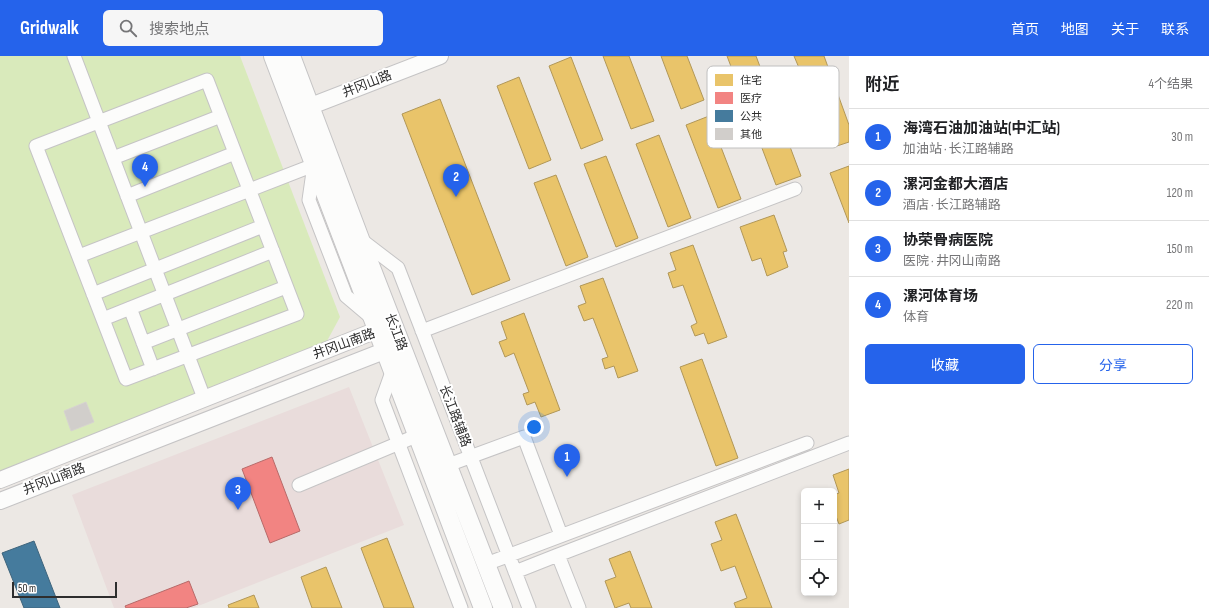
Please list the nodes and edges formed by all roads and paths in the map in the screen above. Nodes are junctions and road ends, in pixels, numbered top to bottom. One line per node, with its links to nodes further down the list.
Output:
1 (74, 56): 7 (street)
2 (273, 56): 5 (main road, 长江路)
3 (291, 56): 5 (main road, 长江路)
4 (440, 56): 5 (street, 井冈山路)
5 (302, 109): 10 (main road, 长江路); 16 (main road, 长江路)
6 (221, 116): 7 (street); 8 (street); 9 (street)
7 (99, 122): 9 (street); 18 (street)
8 (235, 153): 12 (street); 13 (street)
9 (113, 158): 13 (street)
10 (314, 164): 12 (street); 25 (main road, 长江路)
11 (795, 189): 27 (street)
12 (249, 190): 14 (street); 15 (street)
13 (127, 196): 15 (street)
14 (263, 226): 17 (street); 19 (street)
15 (141, 232): 18 (street); 19 (street)
16 (360, 239): 27 (street, 长江路辅路); 28 (main road, 长江路)
17 (273, 251): 20 (street); 22 (street)
18 (79, 256): 21 (street)
19 (155, 269): 21 (street); 22 (street)
20 (286, 287): 26 (street); 31 (street)
21 (93, 294): 24 (street)
22 (164, 294): 23 (street); 26 (street)
23 (130, 308): 24 (street); 29 (street)
24 (103, 319): 32 (street)
25 (374, 324): 28 (street, 井冈山南路); 30 (main road, 长江路); 34 (street, 井冈山南路)
26 (178, 329): 29 (street); 31 (street)
27 (422, 330): 39 (street, 长江路辅路)
28 (398, 335): 30 (street, 井冈山南路); 40 (main road, 长江路)
29 (143, 343): 32 (street)
30 (384, 351): 33 (main road, 长江路); 43 (street, 井冈山南路)
31 (188, 355): 32 (street); 34 (street)
32 (153, 369)
33 (392, 372): 35 (main road, 长江路); 38 (street)
34 (204, 398): 41 (street, 井冈山南路)
35 (416, 436): 38 (street); 50 (main road, 长江路)
36 (806, 442): 44 (street)
37 (849, 443): 46 (street)
38 (398, 444): 42 (street); 49 (street)
39 (471, 456): 40 (street); 44 (street); 45 (street, 长江路辅路)
40 (448, 465): 47 (main road, 长江路)
41 (0, 480)
42 (299, 484)
43 (0, 500)
44 (561, 535): 45 (street)
45 (509, 555): 47 (street); 48 (street, 长江路辅路)
46 (558, 555): 48 (street); 53 (street)
47 (486, 564): 51 (main road, 长江路)
48 (515, 572): 52 (street, 长江路辅路)
49 (461, 608)
50 (483, 608)
51 (503, 608)
52 (529, 608)
53 (579, 608)

